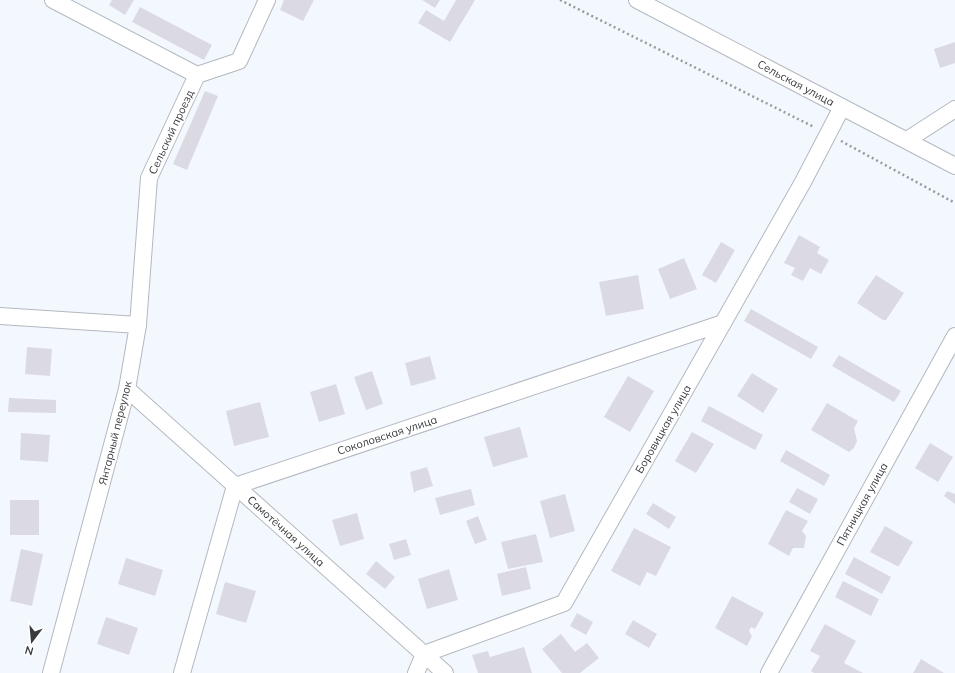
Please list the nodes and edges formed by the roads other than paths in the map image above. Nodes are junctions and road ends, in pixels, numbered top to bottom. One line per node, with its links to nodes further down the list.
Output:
1 (53, 0): 4 (street)
2 (267, 0): 4 (street)
3 (637, 0): 5 (street, Сельская улица)
4 (197, 74): 11 (street, Сельский проезд)
5 (842, 107): 7 (street, Сельская улица); 10 (street, Боровицкая улица)
6 (955, 109): 7 (street)
7 (907, 140): 8 (street, Сельская улица)
8 (955, 166)
9 (0, 316): 11 (street)
10 (723, 323): 14 (street, Соколовская улица); 15 (street, Боровицкая улица)
11 (138, 325): 13 (street, Янтарный переулок)
12 (955, 336): 20 (street, Пятницкая улица)
13 (127, 389): 14 (street, Самотёчная улица); 16 (street, Янтарный переулок)
14 (235, 486): 15 (street, Самотёчная улица); 17 (street)
15 (424, 654): 18 (street); 19 (street, Самотёчная улица)
16 (51, 673)
17 (182, 673)
18 (416, 673)
19 (445, 673)
20 (769, 673)

